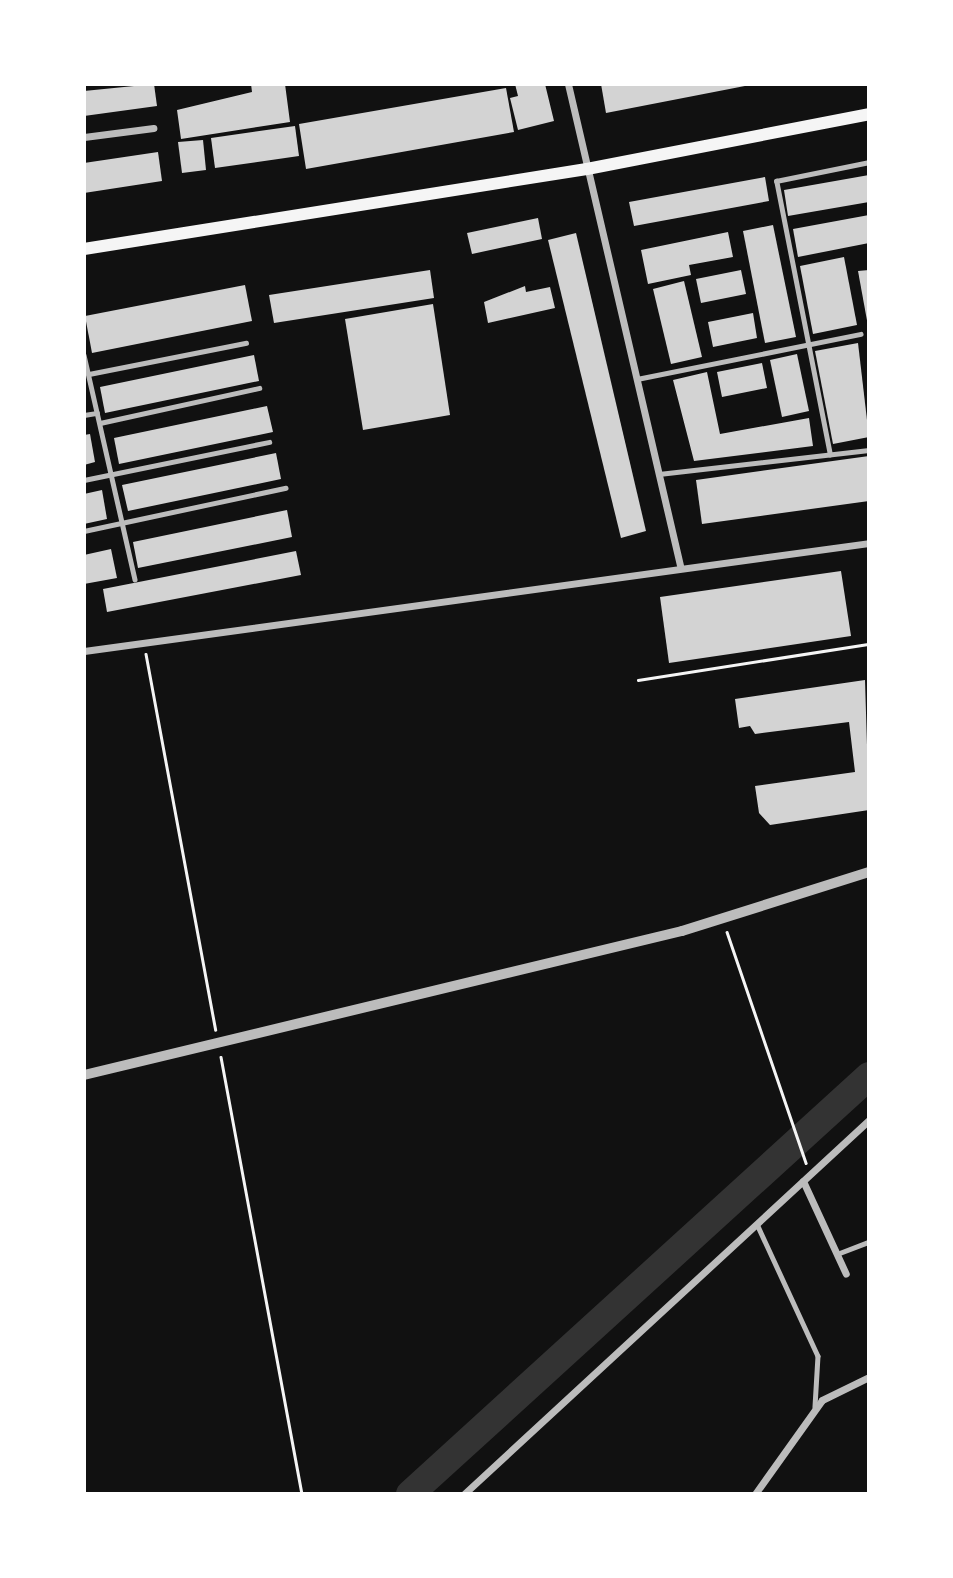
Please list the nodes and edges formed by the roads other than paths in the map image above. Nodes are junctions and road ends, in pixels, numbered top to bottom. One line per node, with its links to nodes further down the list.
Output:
1 (568, 84): 6 (street)
2 (869, 114): 6 (main road)
3 (153, 128): 4 (street)
4 (84, 137)
5 (869, 162): 10 (lane)
6 (587, 169): 7 (main road); 14 (street)
7 (84, 249)
8 (861, 334): 10 (lane)
9 (246, 343): 13 (lane)
10 (807, 345): 14 (lane); 21 (lane)
11 (84, 355): 12 (lane)
12 (85, 363): 13 (lane)
13 (88, 374): 16 (lane)
14 (637, 379): 22 (street)
15 (259, 387): 18 (lane)
16 (97, 413): 17 (lane); 18 (lane)
17 (84, 415)
18 (100, 423): 23 (lane)
19 (270, 442): 23 (lane)
20 (869, 450): 21 (lane)
21 (830, 455): 22 (lane)
22 (659, 474): 29 (street)
23 (111, 475): 24 (lane); 26 (lane)
24 (84, 480)
25 (285, 488): 26 (lane)
26 (122, 523): 27 (lane); 30 (lane)
27 (84, 531)
28 (869, 543): 29 (street)
29 (681, 568): 31 (street)
30 (135, 579)
31 (84, 651)
32 (869, 872): 33 (street)
33 (84, 1075)
34 (869, 1120): 35 (street)
35 (803, 1181): 36 (street); 38 (street)
36 (757, 1224): 41 (lane); 42 (street)
37 (869, 1242): 38 (lane)
38 (837, 1254): 39 (street)
39 (846, 1274)
40 (869, 1377): 41 (street)
41 (815, 1412): 43 (street)
42 (464, 1494)
43 (755, 1494)

